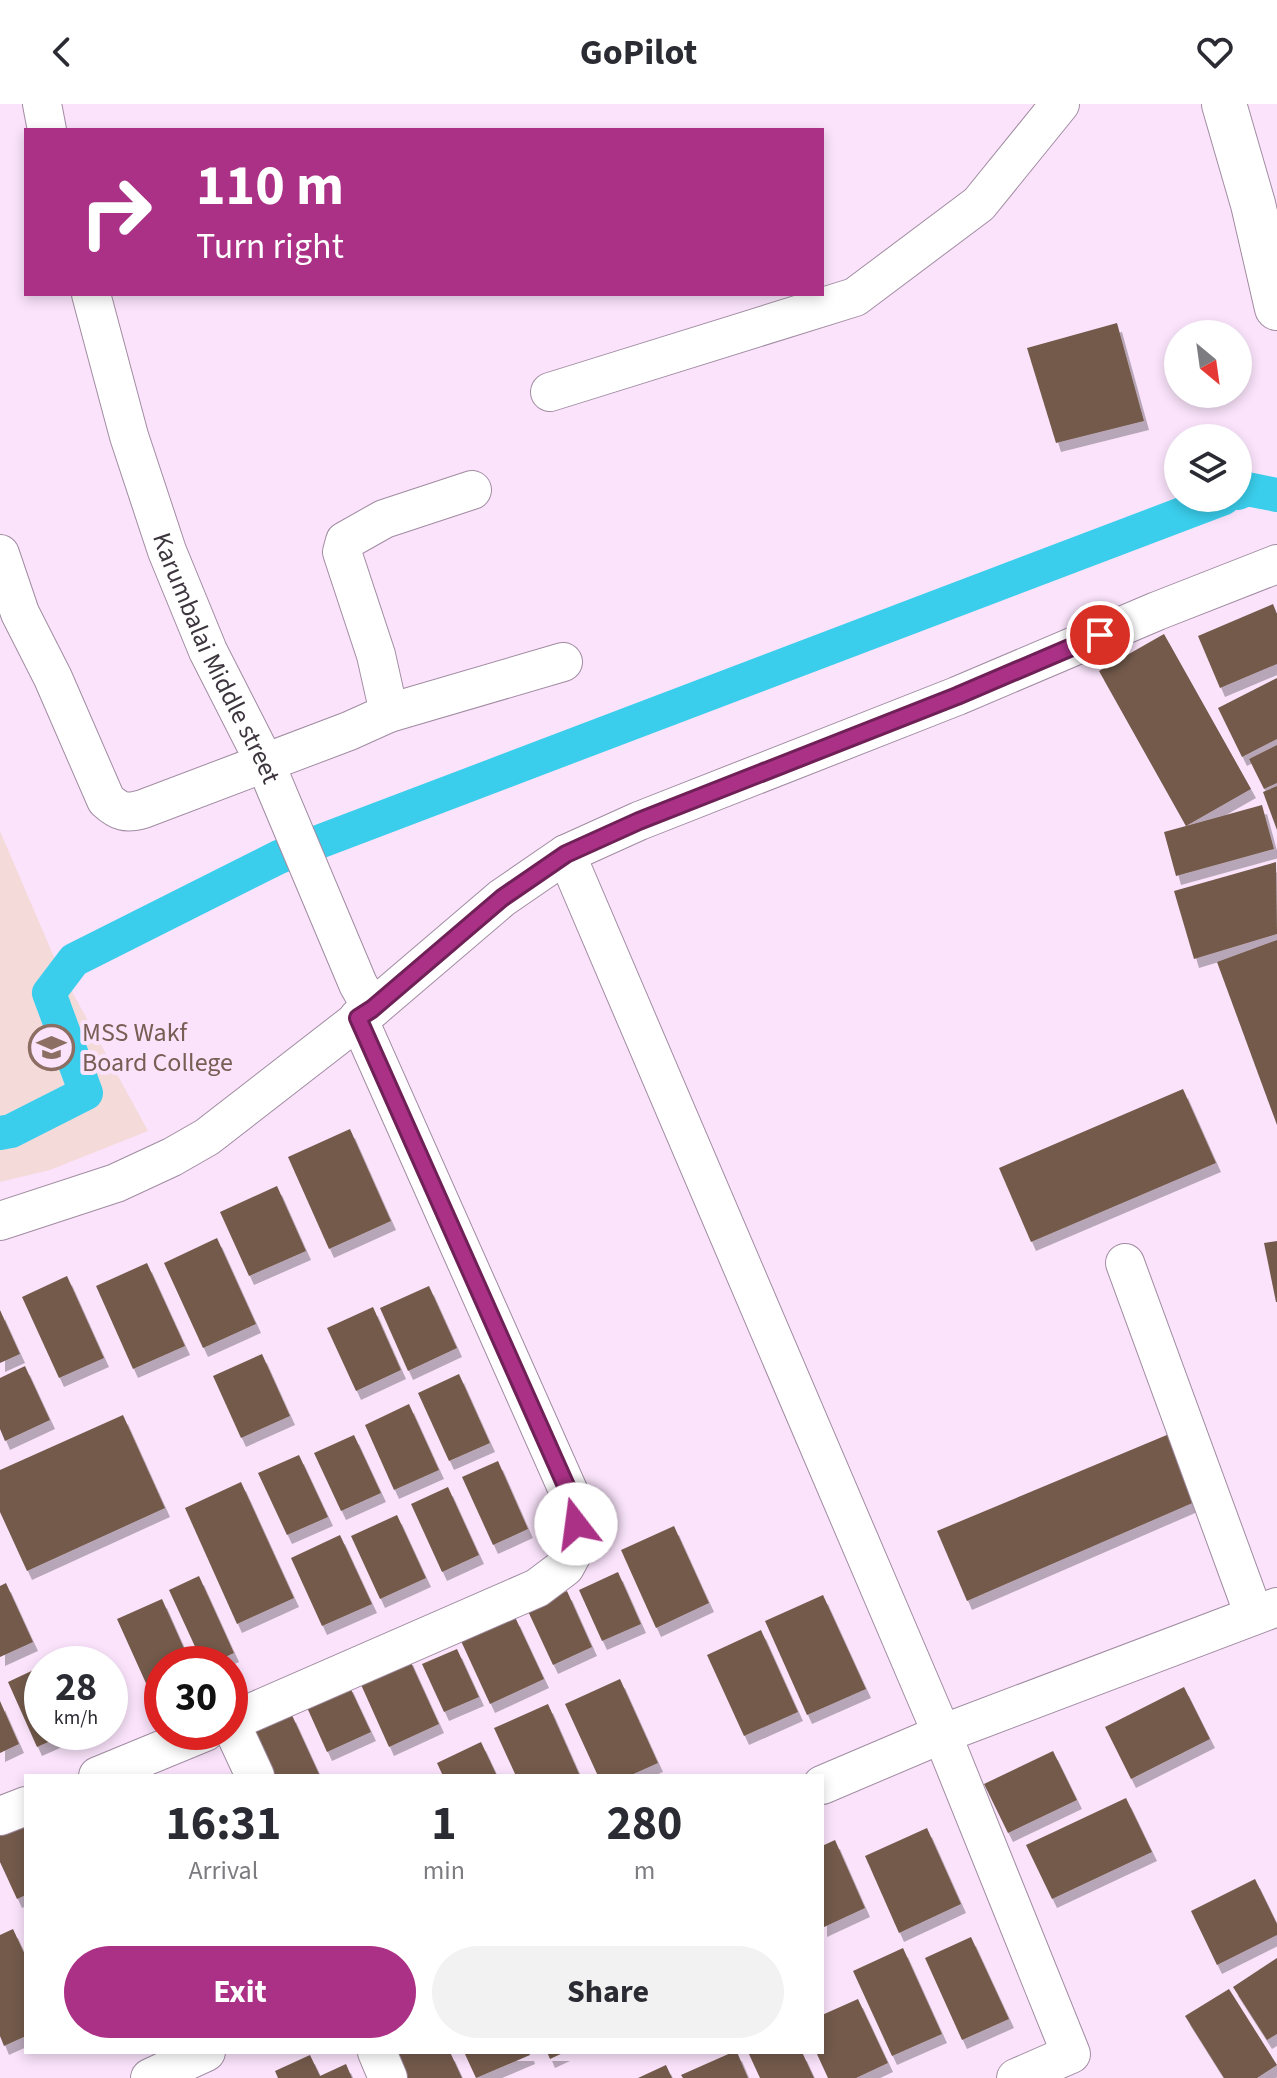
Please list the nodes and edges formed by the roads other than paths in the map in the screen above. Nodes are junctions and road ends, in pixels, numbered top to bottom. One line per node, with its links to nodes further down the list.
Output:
1 (42, 104): 4 (street)
2 (1060, 104): 7 (street)
3 (1224, 104): 6 (street)
4 (47, 128)
5 (92, 296): 13 (street, Karumbalai Middle street)
6 (1277, 308)
7 (550, 392)
8 (472, 490): 12 (street)
9 (0, 554): 13 (street)
10 (1277, 564): 14 (street)
11 (563, 662): 12 (street)
12 (389, 713): 13 (street)
13 (265, 763): 15 (street, Karumbalai Middle street)
14 (566, 854): 15 (street); 19 (street)
15 (365, 1014): 16 (street); 22 (street, Karumbalai Middle street)
16 (0, 1221)
17 (1125, 1263): 18 (street)
18 (1265, 1611): 19 (street)
19 (942, 1734): 23 (street); 30 (street)
20 (161, 1750): 21 (street)
21 (103, 1774)
22 (254, 1774)
23 (824, 1784)
24 (24, 1807): 25 (street)
25 (0, 1816)
26 (202, 2054): 28 (street)
27 (378, 2054): 29 (street)
28 (150, 2078)
29 (388, 2078)
30 (1016, 2078)

